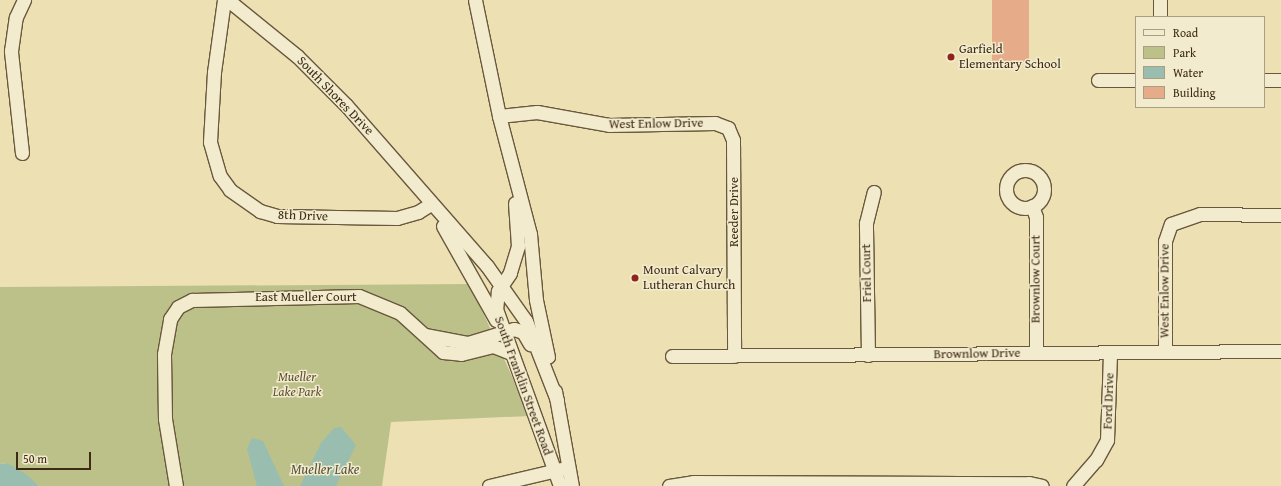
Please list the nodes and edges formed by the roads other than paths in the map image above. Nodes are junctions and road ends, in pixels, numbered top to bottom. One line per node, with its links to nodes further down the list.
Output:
1 (24, 0): 14 (street)
2 (224, 0): 16 (street, 8th Drive)
3 (228, 0): 16 (street, South Shores Drive)
4 (475, 0): 11 (street, South Franklin Street Road)
5 (1160, 0): 6 (street)
6 (1160, 16)
7 (1098, 80): 8 (street)
8 (1135, 80)
9 (1265, 80): 10 (street)
10 (1281, 80)
11 (499, 116): 12 (street, West Enlow Drive); 13 (street, South Franklin Street Road)
12 (733, 140): 31 (street, Reeder Drive)
13 (506, 146): 20 (street, South Franklin Street Road); 32 (street, South Franklin Street Road)
14 (22, 153)
15 (874, 192): 29 (street, Friel Court)
16 (431, 204): 19 (street, South Shores Drive); 22 (street, South Shores Drive)
17 (1032, 206): 28 (street, Brownlow Court)
18 (1281, 215): 24 (street, West Enlow Drive)
19 (487, 266): 20 (street); 21 (street, South Shores Drive)
20 (512, 266): 21 (street, South Franklin Street Road)
21 (502, 285): 22 (street, South Franklin Street Road); 32 (street, South Shores Drive)
22 (503, 332): 23 (street, East Mueller Court); 27 (street, South Franklin Street Road); 32 (street)
23 (424, 334): 27 (street, East Mueller Court); 36 (street, East Mueller Court)
24 (1165, 351): 25 (street, Brownlow Drive); 26 (street, Brownlow Drive)
25 (1281, 351)
26 (1110, 352): 28 (street, Brownlow Drive); 42 (street, Ford Drive)
27 (511, 353): 34 (street, South Franklin Street Road)
28 (1036, 353): 29 (street, Brownlow Drive)
29 (868, 354): 31 (street, Brownlow Drive)
30 (672, 356): 31 (street, Brownlow Drive)
31 (734, 356)
32 (557, 400): 33 (street, South Franklin Street Road)
33 (570, 467): 34 (street); 39 (street, South Franklin Street Road)
34 (553, 471): 37 (street); 38 (street, South Franklin Street Road)
35 (781, 484): 40 (street); 41 (street)
36 (176, 486)
37 (489, 486)
38 (560, 486)
39 (572, 486)
40 (669, 486)
41 (1042, 486)
42 (1073, 486)

